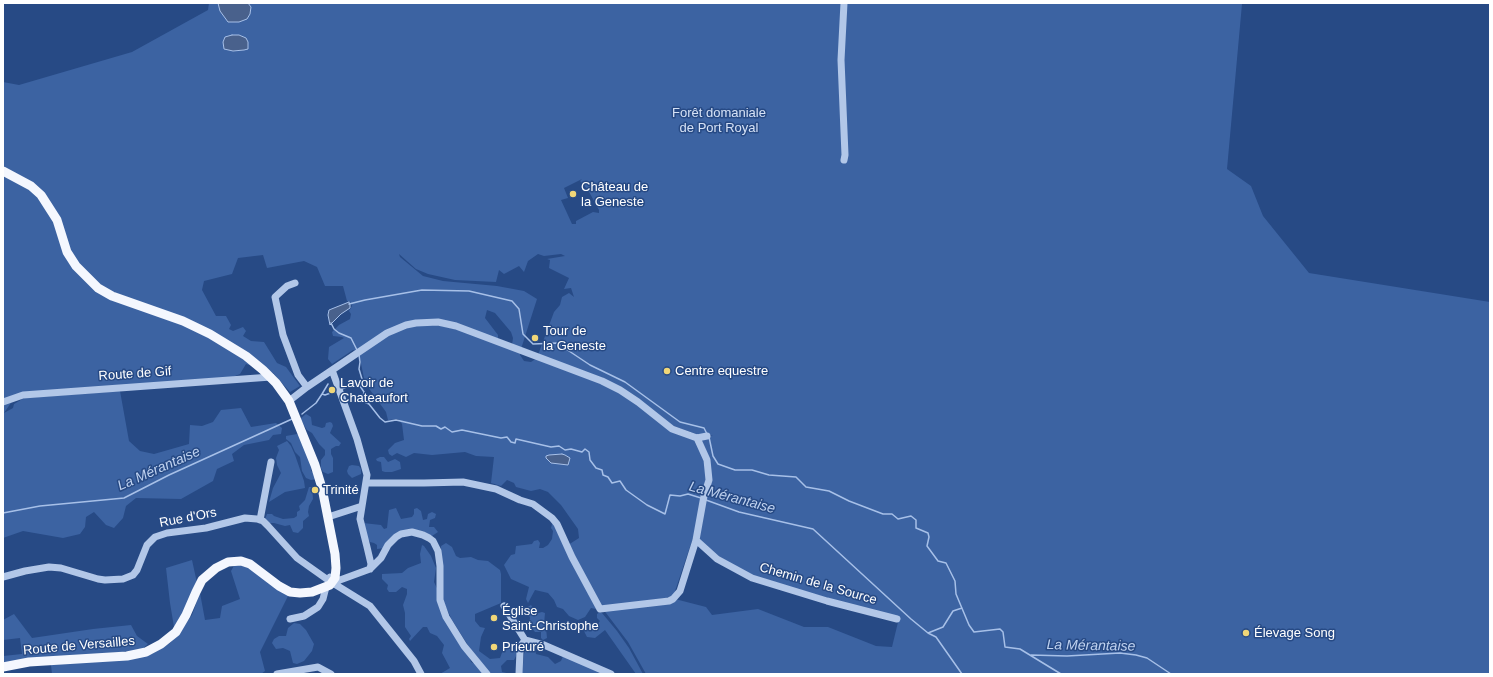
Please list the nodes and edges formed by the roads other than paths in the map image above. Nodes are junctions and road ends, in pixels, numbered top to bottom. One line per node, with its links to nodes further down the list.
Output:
1 (844, 3): 2 (street)
2 (844, 160)
3 (3, 171): 6 (main road)
4 (296, 283): 7 (street)
5 (332, 370): 7 (street); 11 (street); 13 (street)
6 (270, 376): 8 (main road); 9 (street, Route de Gif)
7 (307, 387): 8 (street)
8 (289, 401): 15 (main road)
9 (3, 402)
10 (707, 436): 11 (street)
11 (697, 438): 17 (street)
12 (272, 462): 16 (street)
13 (367, 483): 14 (street); 17 (street)
14 (362, 506): 15 (street); 18 (street)
15 (328, 517): 20 (main road)
16 (260, 520): 19 (street, Rue d'Ors); 20 (street)
17 (696, 540): 23 (street, Chemin de la Source)
18 (370, 569): 20 (street); 29 (street)
19 (3, 577)
20 (331, 582): 22 (street); 25 (main road, Route de Versailles); 28 (street)
21 (504, 606): 24 (street)
22 (290, 619)
23 (897, 619)
24 (525, 640): 30 (street); 31 (street)
25 (3, 667)
26 (277, 674): 27 (street)
27 (331, 674)
28 (421, 674)
29 (487, 674)
30 (519, 674)
31 (611, 674)

